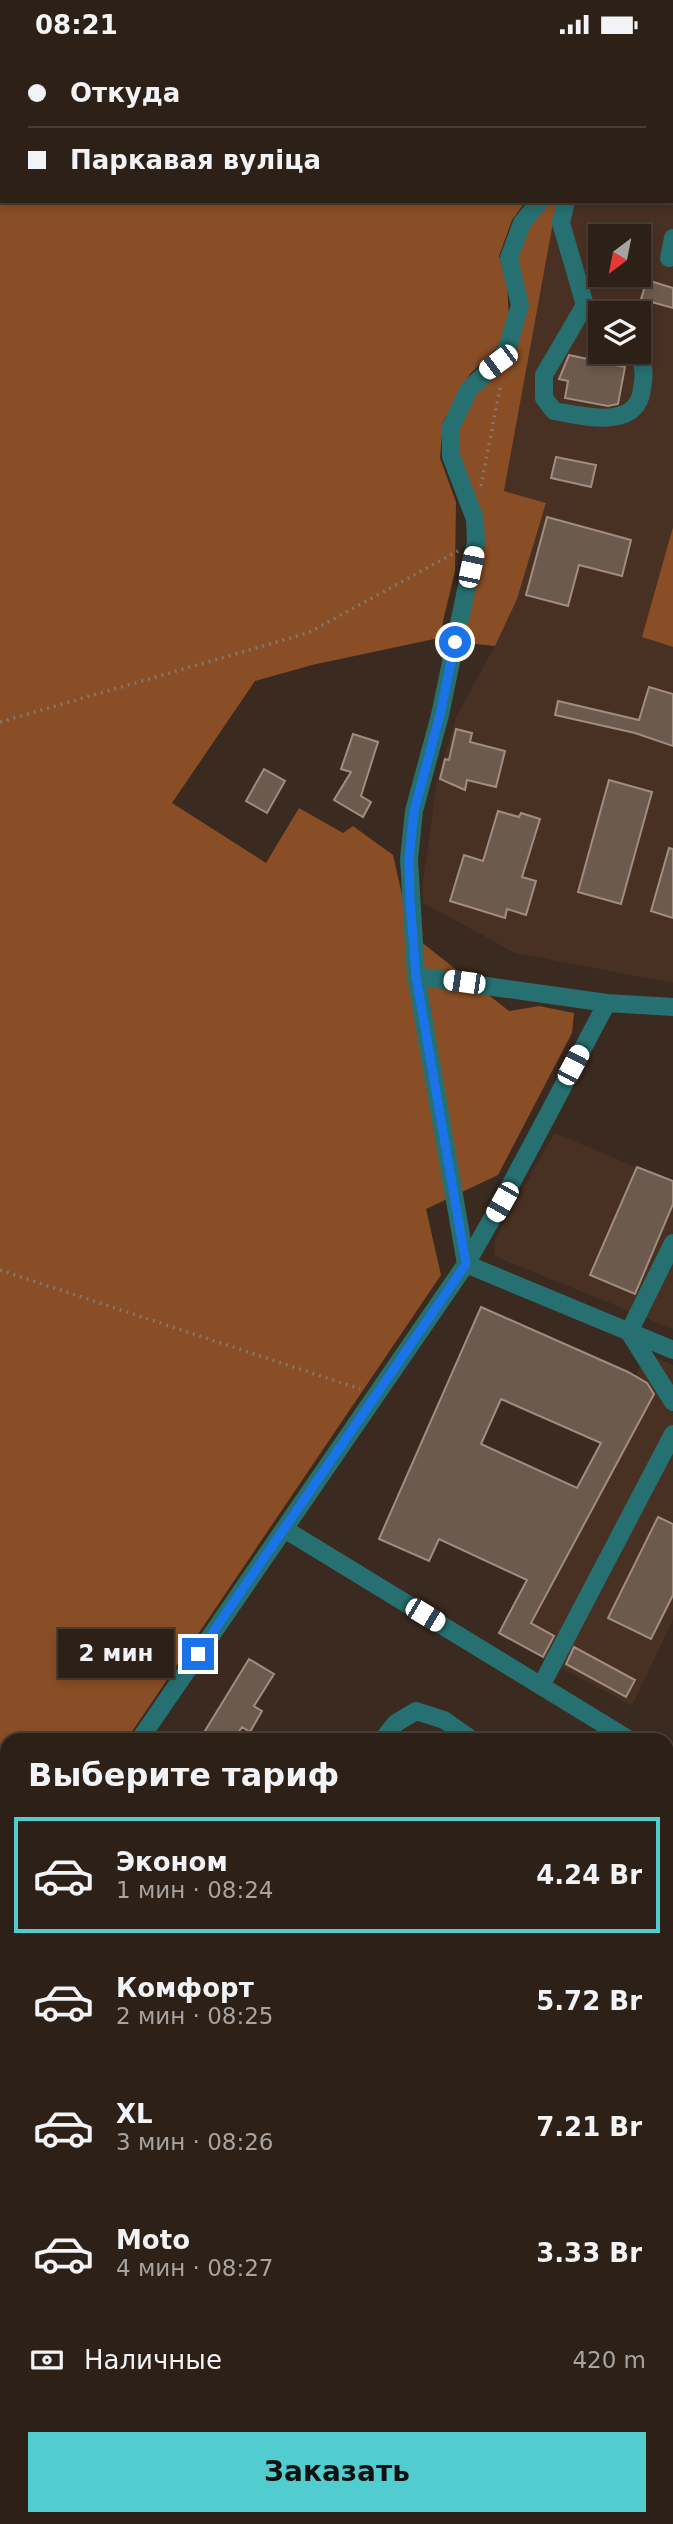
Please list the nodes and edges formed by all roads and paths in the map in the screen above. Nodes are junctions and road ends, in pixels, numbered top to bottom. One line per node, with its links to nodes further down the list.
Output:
1 (539, 203): 7 (street)
2 (566, 203): 5 (street)
3 (673, 238): 4 (street)
4 (668, 258)
5 (584, 305): 6 (street); 8 (street)
6 (588, 308)
7 (508, 346): 9 (path); 9 (street)
8 (643, 364)
9 (475, 519): 10 (street)
10 (476, 542): 11 (path); 12 (street)
11 (0, 722)
12 (416, 976): 13 (street); 16 (street)
13 (607, 1003): 14 (street); 16 (street)
14 (673, 1007)
15 (673, 1243): 18 (street)
16 (466, 1264): 18 (street); 20 (street)
17 (0, 1270): 20 (path)
18 (629, 1332): 19 (street); 21 (street)
19 (673, 1350)
20 (378, 1395): 23 (street)
21 (673, 1402)
22 (673, 1434): 24 (street)
23 (286, 1530): 24 (street); 25 (street)
24 (541, 1686): 28 (street)
25 (144, 1733)
26 (388, 1733): 27 (street)
27 (462, 1733)
28 (618, 1733)

